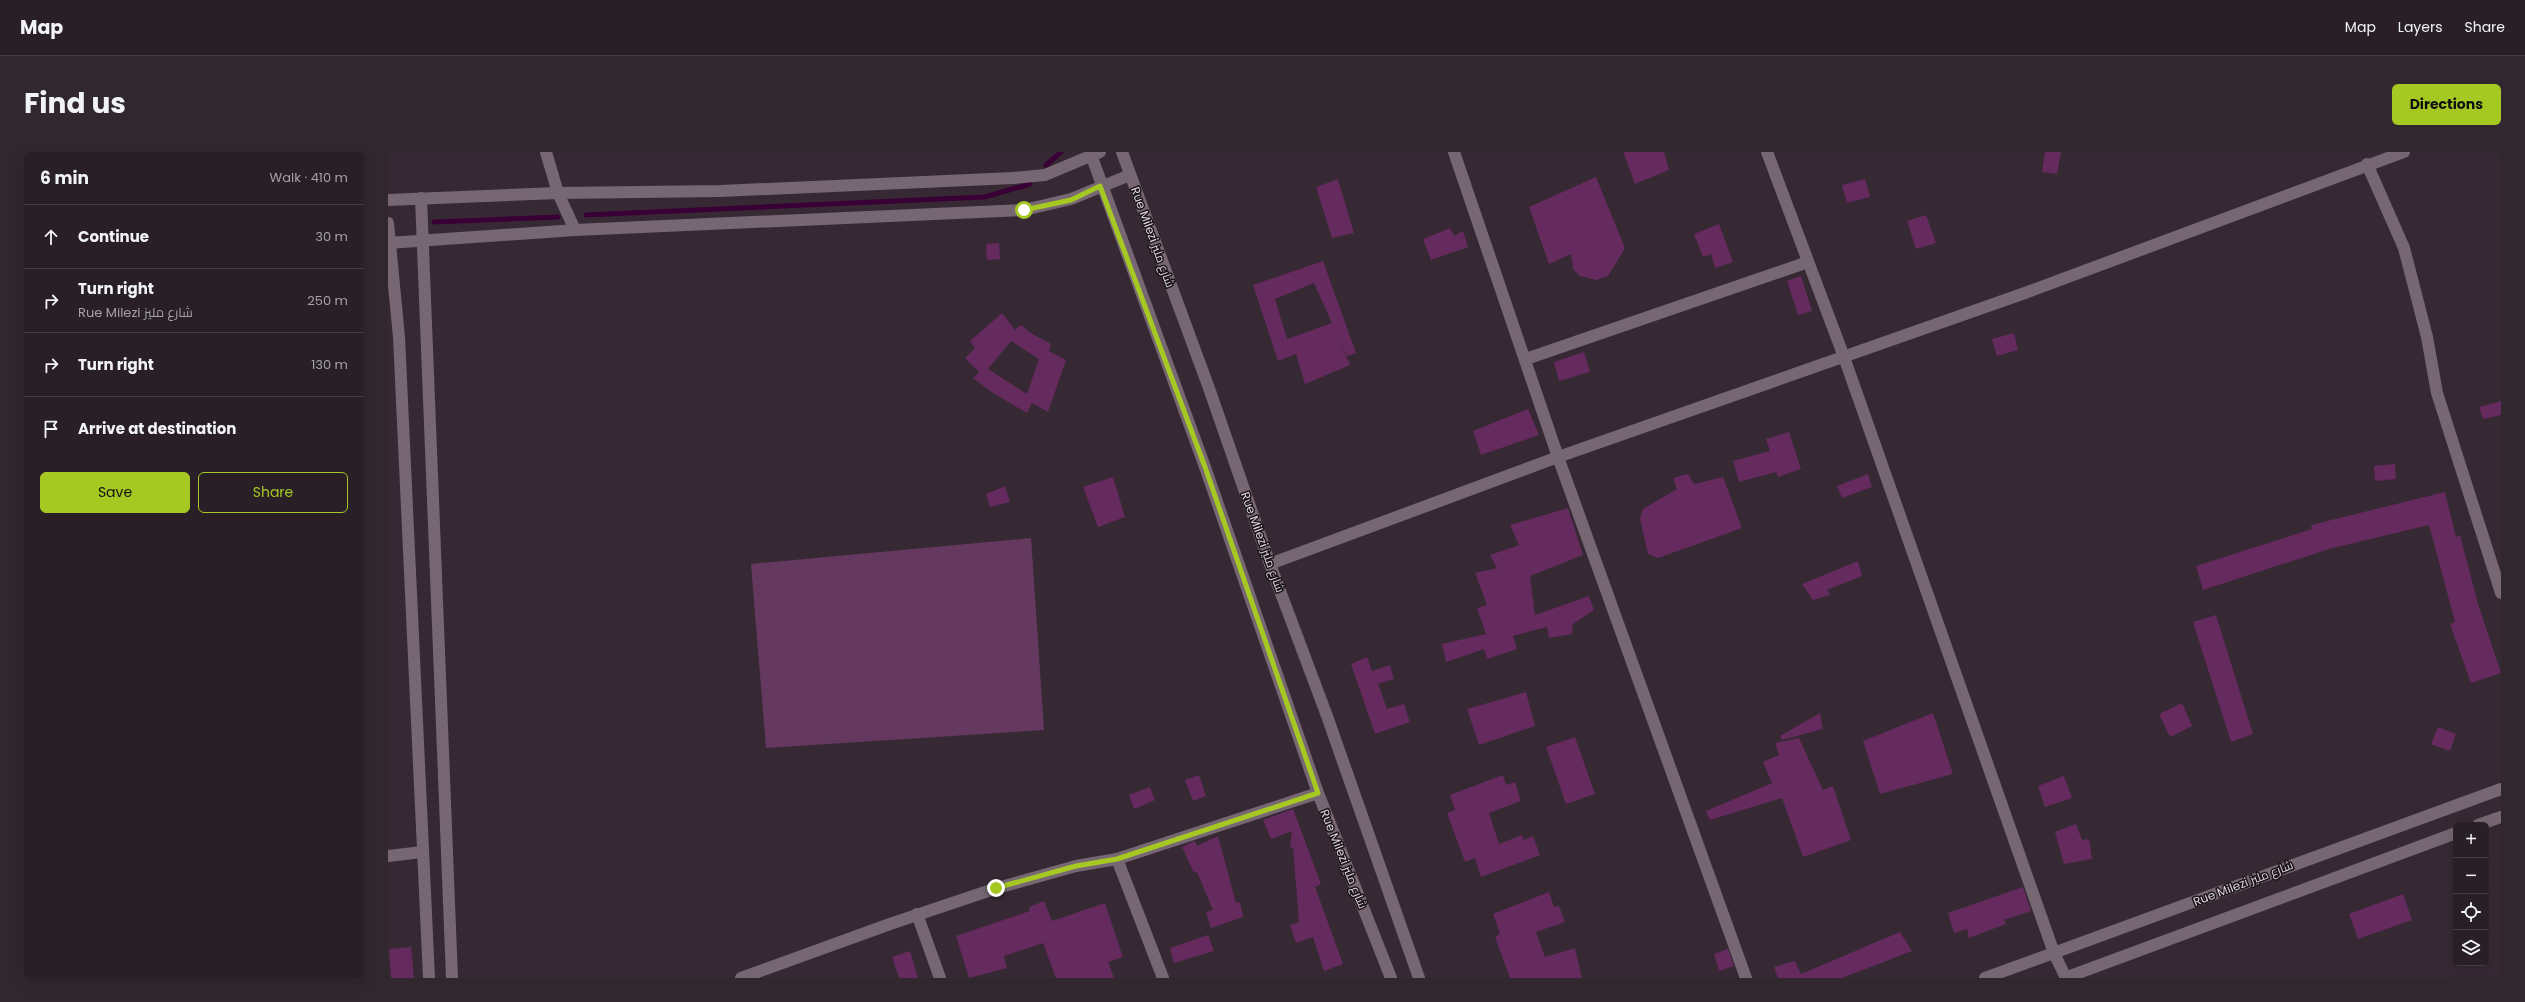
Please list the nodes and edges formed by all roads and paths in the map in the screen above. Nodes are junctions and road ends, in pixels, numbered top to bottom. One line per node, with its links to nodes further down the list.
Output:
1 (546, 152): 10 (street)
2 (1122, 152): 8 (street, Rue Milezi شارع مليز)
3 (1454, 152): 19 (street)
4 (1767, 152): 17 (street)
5 (2404, 152): 7 (street)
6 (1093, 153): 9 (street, Rue Milezi شارع مليز); 10 (street)
7 (2367, 164): 18 (street); 22 (street)
8 (1130, 175): 9 (street); 21 (street, Rue Milezi شارع مليز)
9 (1100, 186): 14 (street); 24 (street, Rue Milezi شارع مليز)
10 (558, 193): 11 (street); 14 (street)
11 (421, 198): 12 (street); 15 (street)
12 (388, 200)
13 (388, 223): 16 (street)
14 (575, 230): 15 (street)
15 (422, 241): 16 (street); 34 (street)
16 (389, 243): 28 (street)
17 (1808, 262): 18 (street); 19 (street)
18 (1844, 357): 20 (street); 32 (street)
19 (1526, 359): 20 (street)
20 (1558, 457): 21 (street); 40 (street)
21 (1270, 564): 39 (street, Rue Milezi شارع مليز)
22 (2501, 593)
23 (2501, 789): 32 (street, Rue Milezi شارع مليز)
24 (1318, 793): 30 (street); 38 (street, Rue Milezi شارع مليز)
25 (2501, 816): 26 (street)
26 (2486, 822)
27 (2453, 834): 42 (street)
28 (422, 852): 29 (street); 33 (street)
29 (388, 856)
30 (1117, 859): 31 (street); 37 (street)
31 (917, 914): 35 (street); 36 (street)
32 (2054, 953): 41 (street, Rue Milezi شارع مليز); 42 (street)
33 (429, 978)
34 (452, 978)
35 (741, 978)
36 (940, 978)
37 (1162, 978)
38 (1391, 978)
39 (1419, 978)
40 (1746, 978)
41 (1985, 978)
42 (2065, 978)

